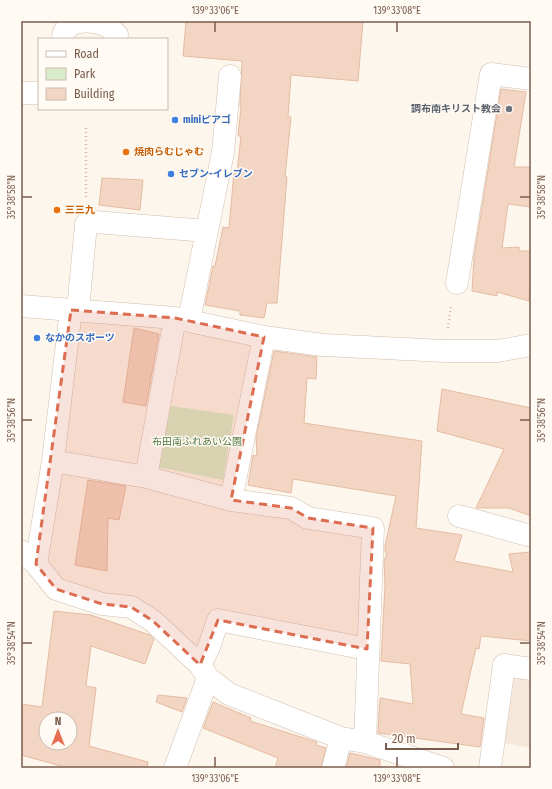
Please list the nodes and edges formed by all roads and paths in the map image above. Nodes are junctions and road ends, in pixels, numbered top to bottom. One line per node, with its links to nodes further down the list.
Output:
1 (116, 32): 2 (street)
2 (63, 38)
3 (230, 76): 9 (street)
4 (531, 79): 10 (street)
5 (38, 92): 6 (street)
6 (21, 93)
7 (86, 128): 8 (path)
8 (86, 224): 9 (street); 12 (street)
9 (207, 230): 13 (street)
10 (457, 283): 16 (path)
11 (21, 306): 12 (street)
12 (75, 310): 13 (street); 17 (street)
13 (182, 319): 14 (street); 18 (street)
14 (264, 337): 16 (street); 19 (street)
15 (531, 345): 16 (street)
16 (445, 351)
17 (53, 461): 18 (street); 22 (street)
18 (146, 477): 19 (street)
19 (231, 500): 23 (street)
20 (459, 516): 21 (street)
21 (531, 536)
22 (28, 558): 25 (street)
23 (367, 649): 25 (street); 27 (street)
24 (531, 669): 31 (street)
25 (204, 672): 26 (street); 28 (street)
26 (341, 738): 27 (street); 29 (street)
27 (365, 742): 30 (street)
28 (175, 768)
29 (333, 768)
30 (443, 768)
31 (490, 768)

